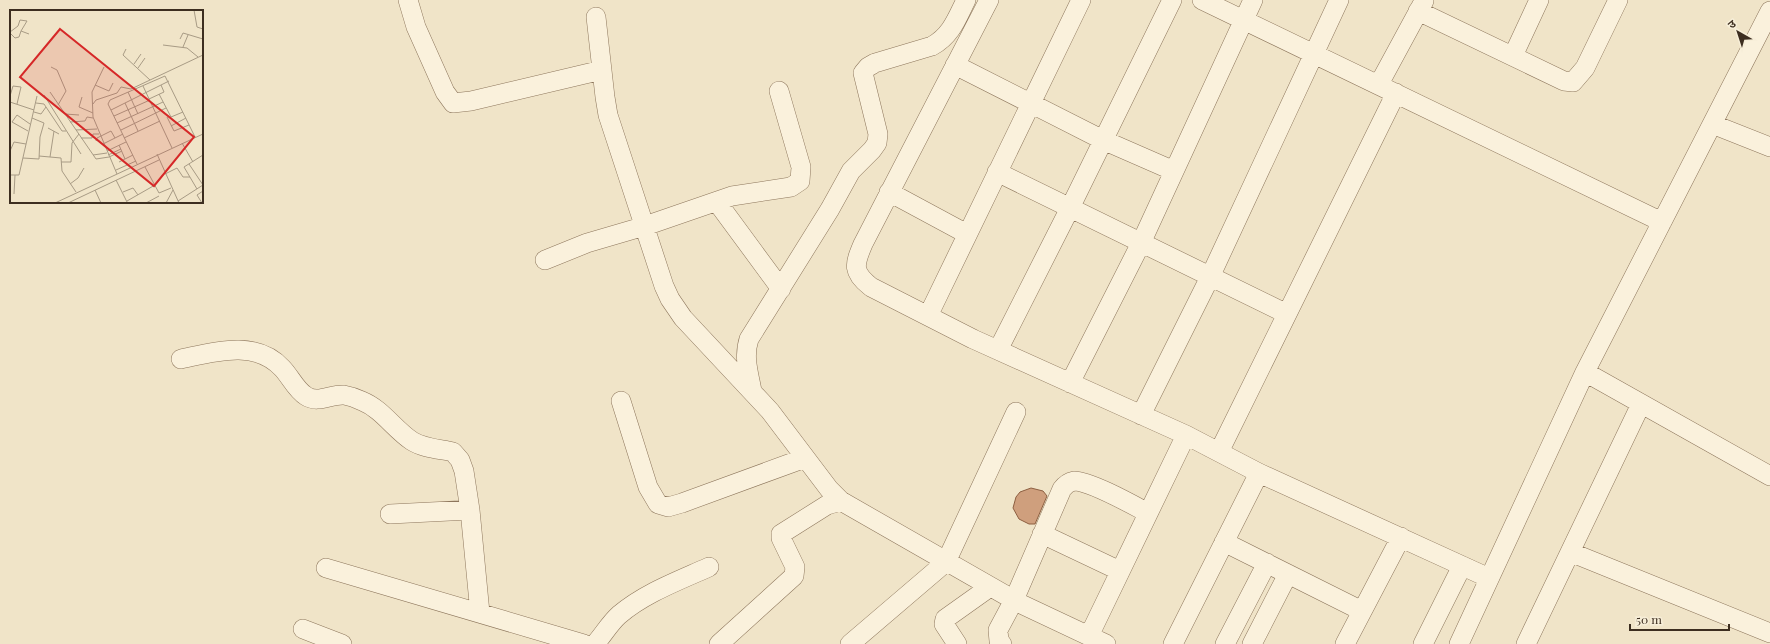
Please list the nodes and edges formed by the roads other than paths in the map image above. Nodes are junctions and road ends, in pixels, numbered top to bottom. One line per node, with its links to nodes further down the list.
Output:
1 (408, 0): 18 (street)
2 (966, 0): 39 (street)
3 (989, 0): 17 (street)
4 (1081, 0): 24 (street)
5 (1172, 0): 26 (street)
6 (1202, 0): 14 (street)
7 (1253, 0): 14 (street)
8 (1339, 0): 15 (street)
9 (1539, 0): 16 (street)
10 (1618, 0): 19 (street)
11 (1421, 6): 16 (street); 20 (street)
12 (1770, 11): 25 (street)
13 (596, 17): 18 (street)
14 (1244, 19): 15 (street); 28 (street)
15 (1314, 53): 20 (street); 38 (street)
16 (1513, 56): 19 (street)
17 (956, 65): 24 (street); 30 (street)
18 (602, 70): 34 (street)
19 (1579, 76): 23 (street)
20 (1379, 84): 22 (street)
21 (779, 91): 31 (street)
22 (1396, 93): 33 (street); 40 (street)
23 (1573, 94)
24 (1030, 104): 26 (street); 29 (street)
25 (1712, 124): 27 (street); 33 (street)
26 (1104, 140): 28 (street); 32 (street)
27 (1770, 147)
28 (1174, 171): 36 (street)
29 (997, 172): 32 (street); 35 (street)
30 (889, 192): 35 (street); 41 (street)
31 (716, 202): 34 (street); 39 (street)
32 (1070, 208): 36 (street); 42 (street)
33 (1662, 222): 44 (street)
34 (645, 226): 37 (street); 46 (street)
35 (967, 234): 41 (street)
36 (1141, 243): 38 (street); 45 (street)
37 (545, 260)
38 (1210, 277): 40 (street); 50 (street)
39 (781, 289): 46 (street)
40 (1287, 314): 52 (street)
41 (928, 316): 42 (street)
42 (998, 350): 45 (street)
43 (181, 359): 57 (street)
44 (1585, 372): 48 (street); 71 (street)
45 (1070, 383): 50 (street)
46 (752, 391): 53 (street)
47 (621, 401): 53 (street)
48 (1641, 404): 55 (street); 63 (street)
49 (1016, 412): 64 (street)
50 (1141, 415): 51 (street)
51 (1186, 435): 52 (street); 58 (street)
52 (1219, 452): 54 (street)
53 (805, 458): 56 (street)
54 (1259, 473): 61 (street); 62 (street)
55 (1770, 476)
56 (841, 501): 64 (street); 83 (street)
57 (470, 510): 59 (street); 75 (street)
58 (1148, 513): 60 (street); 69 (street)
59 (390, 514)
60 (1042, 534): 69 (street); 73 (street)
61 (1401, 537): 66 (street); 74 (street)
62 (1224, 542): 65 (street); 88 (street)
63 (1570, 552): 77 (street); 93 (street)
64 (946, 562): 72 (street); 84 (street)
65 (1267, 563): 70 (street); 89 (street)
66 (1462, 566): 71 (street); 91 (street)
67 (709, 567): 82 (street)
68 (326, 568): 75 (street)
69 (1120, 571): 78 (street)
70 (1288, 574): 74 (street); 79 (street)
71 (1489, 578): 92 (street)
72 (990, 587): 73 (street); 85 (street)
73 (1014, 600): 78 (street); 86 (street)
74 (1362, 611): 90 (street)
75 (480, 613): 81 (street)
76 (303, 629): 80 (street)
77 (1770, 633): 94 (street)
78 (1089, 636): 87 (street)
79 (1257, 642)
80 (342, 644)
81 (584, 644)
82 (595, 644)
83 (719, 644)
84 (850, 644)
85 (957, 644)
86 (1002, 644)
87 (1106, 644)
88 (1174, 644)
89 (1225, 644)
90 (1345, 644)
91 (1423, 644)
92 (1459, 644)
93 (1526, 644)
94 (1765, 644)

